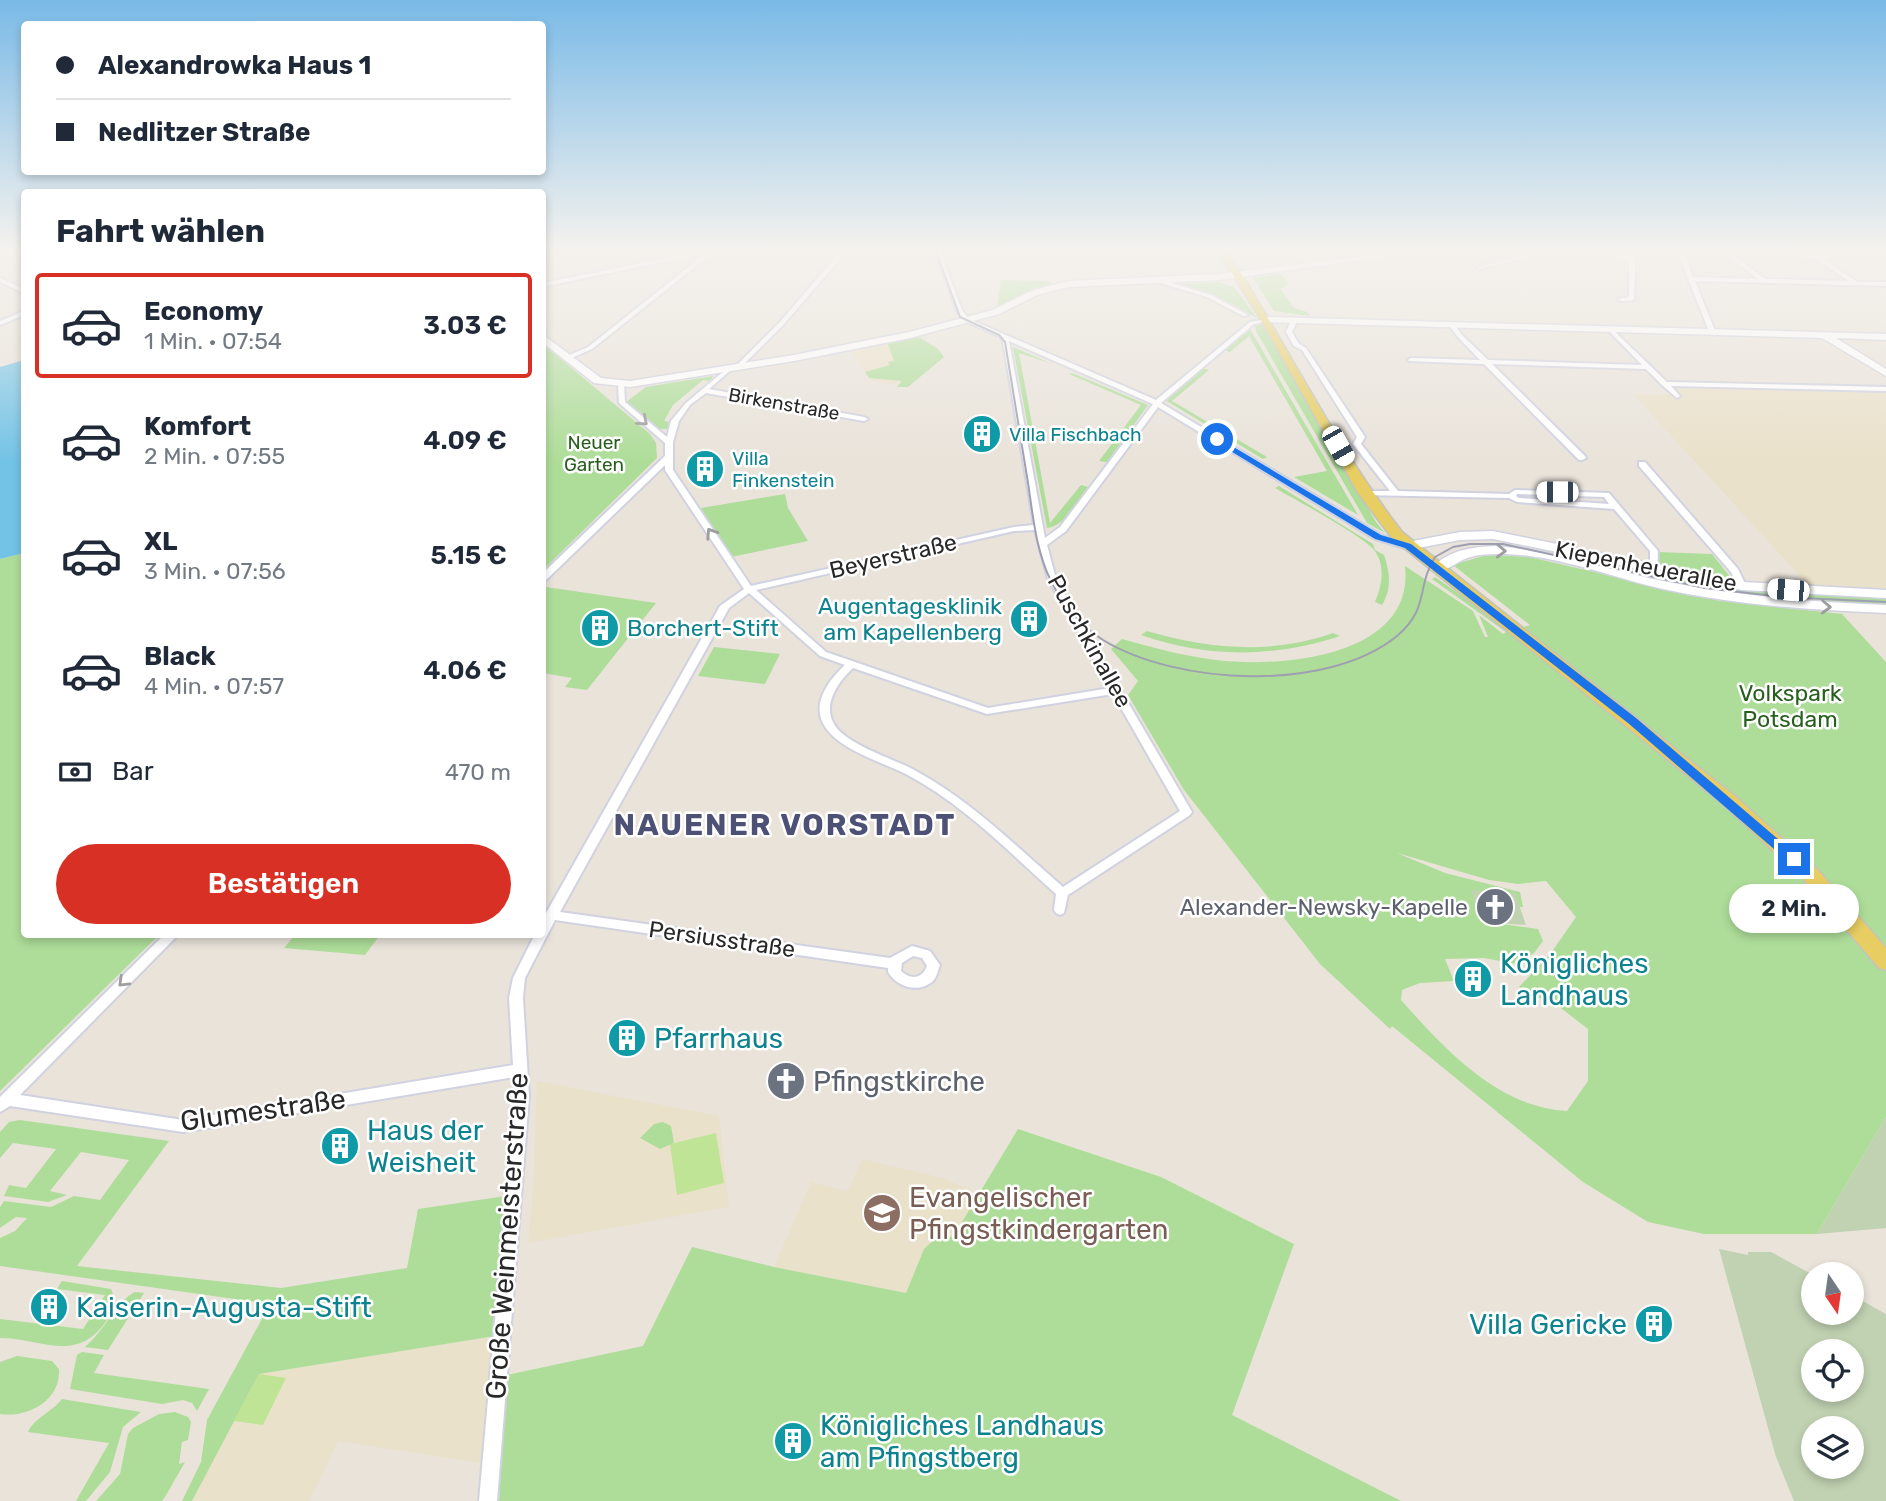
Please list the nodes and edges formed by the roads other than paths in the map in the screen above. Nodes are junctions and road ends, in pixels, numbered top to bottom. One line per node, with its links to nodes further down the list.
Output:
1 (623, 321): 18 (street)
2 (784, 321): 22 (street)
3 (963, 321): 22 (street)
4 (969, 321): 15 (street)
5 (1261, 321): 30 (street)
6 (1267, 321): 36 (main road)
7 (1294, 321): 37 (street)
8 (1296, 321): 10 (street)
9 (1708, 321): 12 (street)
10 (1452, 325): 11 (street); 20 (street)
11 (1610, 329): 12 (street); 23 (street)
12 (1712, 331): 13 (street)
13 (1824, 335): 14 (street); 24 (street)
14 (1837, 335): 16 (street); 21 (street)
15 (1003, 336): 30 (street); 38 (street, Puschkinallee)
16 (1886, 337)
17 (546, 340): 18 (street)
18 (567, 358): 25 (street)
19 (1411, 360): 20 (street)
20 (1487, 361): 23 (street); 34 (street)
21 (1886, 365)
22 (734, 368): 25 (street); 28 (street)
23 (1648, 368): 26 (street)
24 (1886, 373)
25 (621, 384): 32 (street, one-way to 32)
26 (1664, 384): 27 (street); 29 (street)
27 (1886, 389)
28 (703, 390): 31 (street, Birkenstraße); 32 (street)
29 (1677, 396)
30 (1157, 402): 39 (street); 40 (street)
31 (864, 419)
32 (668, 442): 33 (street)
33 (668, 458): 43 (street); 45 (street, one-way to 33)
34 (1582, 458)
35 (1642, 464): 44 (street)
36 (1365, 493): 37 (street); 40 (main road)
37 (1396, 493): 42 (street)
38 (1038, 527): 39 (street, Puschkinallee); 45 (street, Beyerstraße)
39 (1042, 545): 49 (street, Puschkinallee)
40 (1408, 546): 41 (main road); 42 (street, Kiepenheuerallee)
41 (1437, 569): 47 (street, Kiepenheuerallee, one-way to 47); 56 (main road)
42 (1654, 570): 44 (street, Kiepenheuerallee)
43 (546, 575)
44 (1742, 586): 46 (street, Kiepenheuerallee)
45 (749, 589): 48 (street); 52 (street, Große Weinmeisterstraße)
46 (1886, 594)
47 (1886, 609)
48 (851, 665): 49 (street); 50 (street)
49 (1117, 690): 50 (street, Puschkinallee)
50 (1062, 893): 51 (street)
51 (1060, 910)
52 (551, 915): 53 (street, Große Weinmeisterstraße); 57 (street, Persiusstraße)
53 (546, 925)
54 (169, 938): 59 (street, one-way to 59)
55 (539, 938): 58 (street, Große Weinmeisterstraße)
56 (1886, 962)
57 (894, 964)
58 (521, 1070): 59 (street, Glumestraße); 60 (street, Große Weinmeisterstraße)
59 (3, 1102)
60 (488, 1501)

